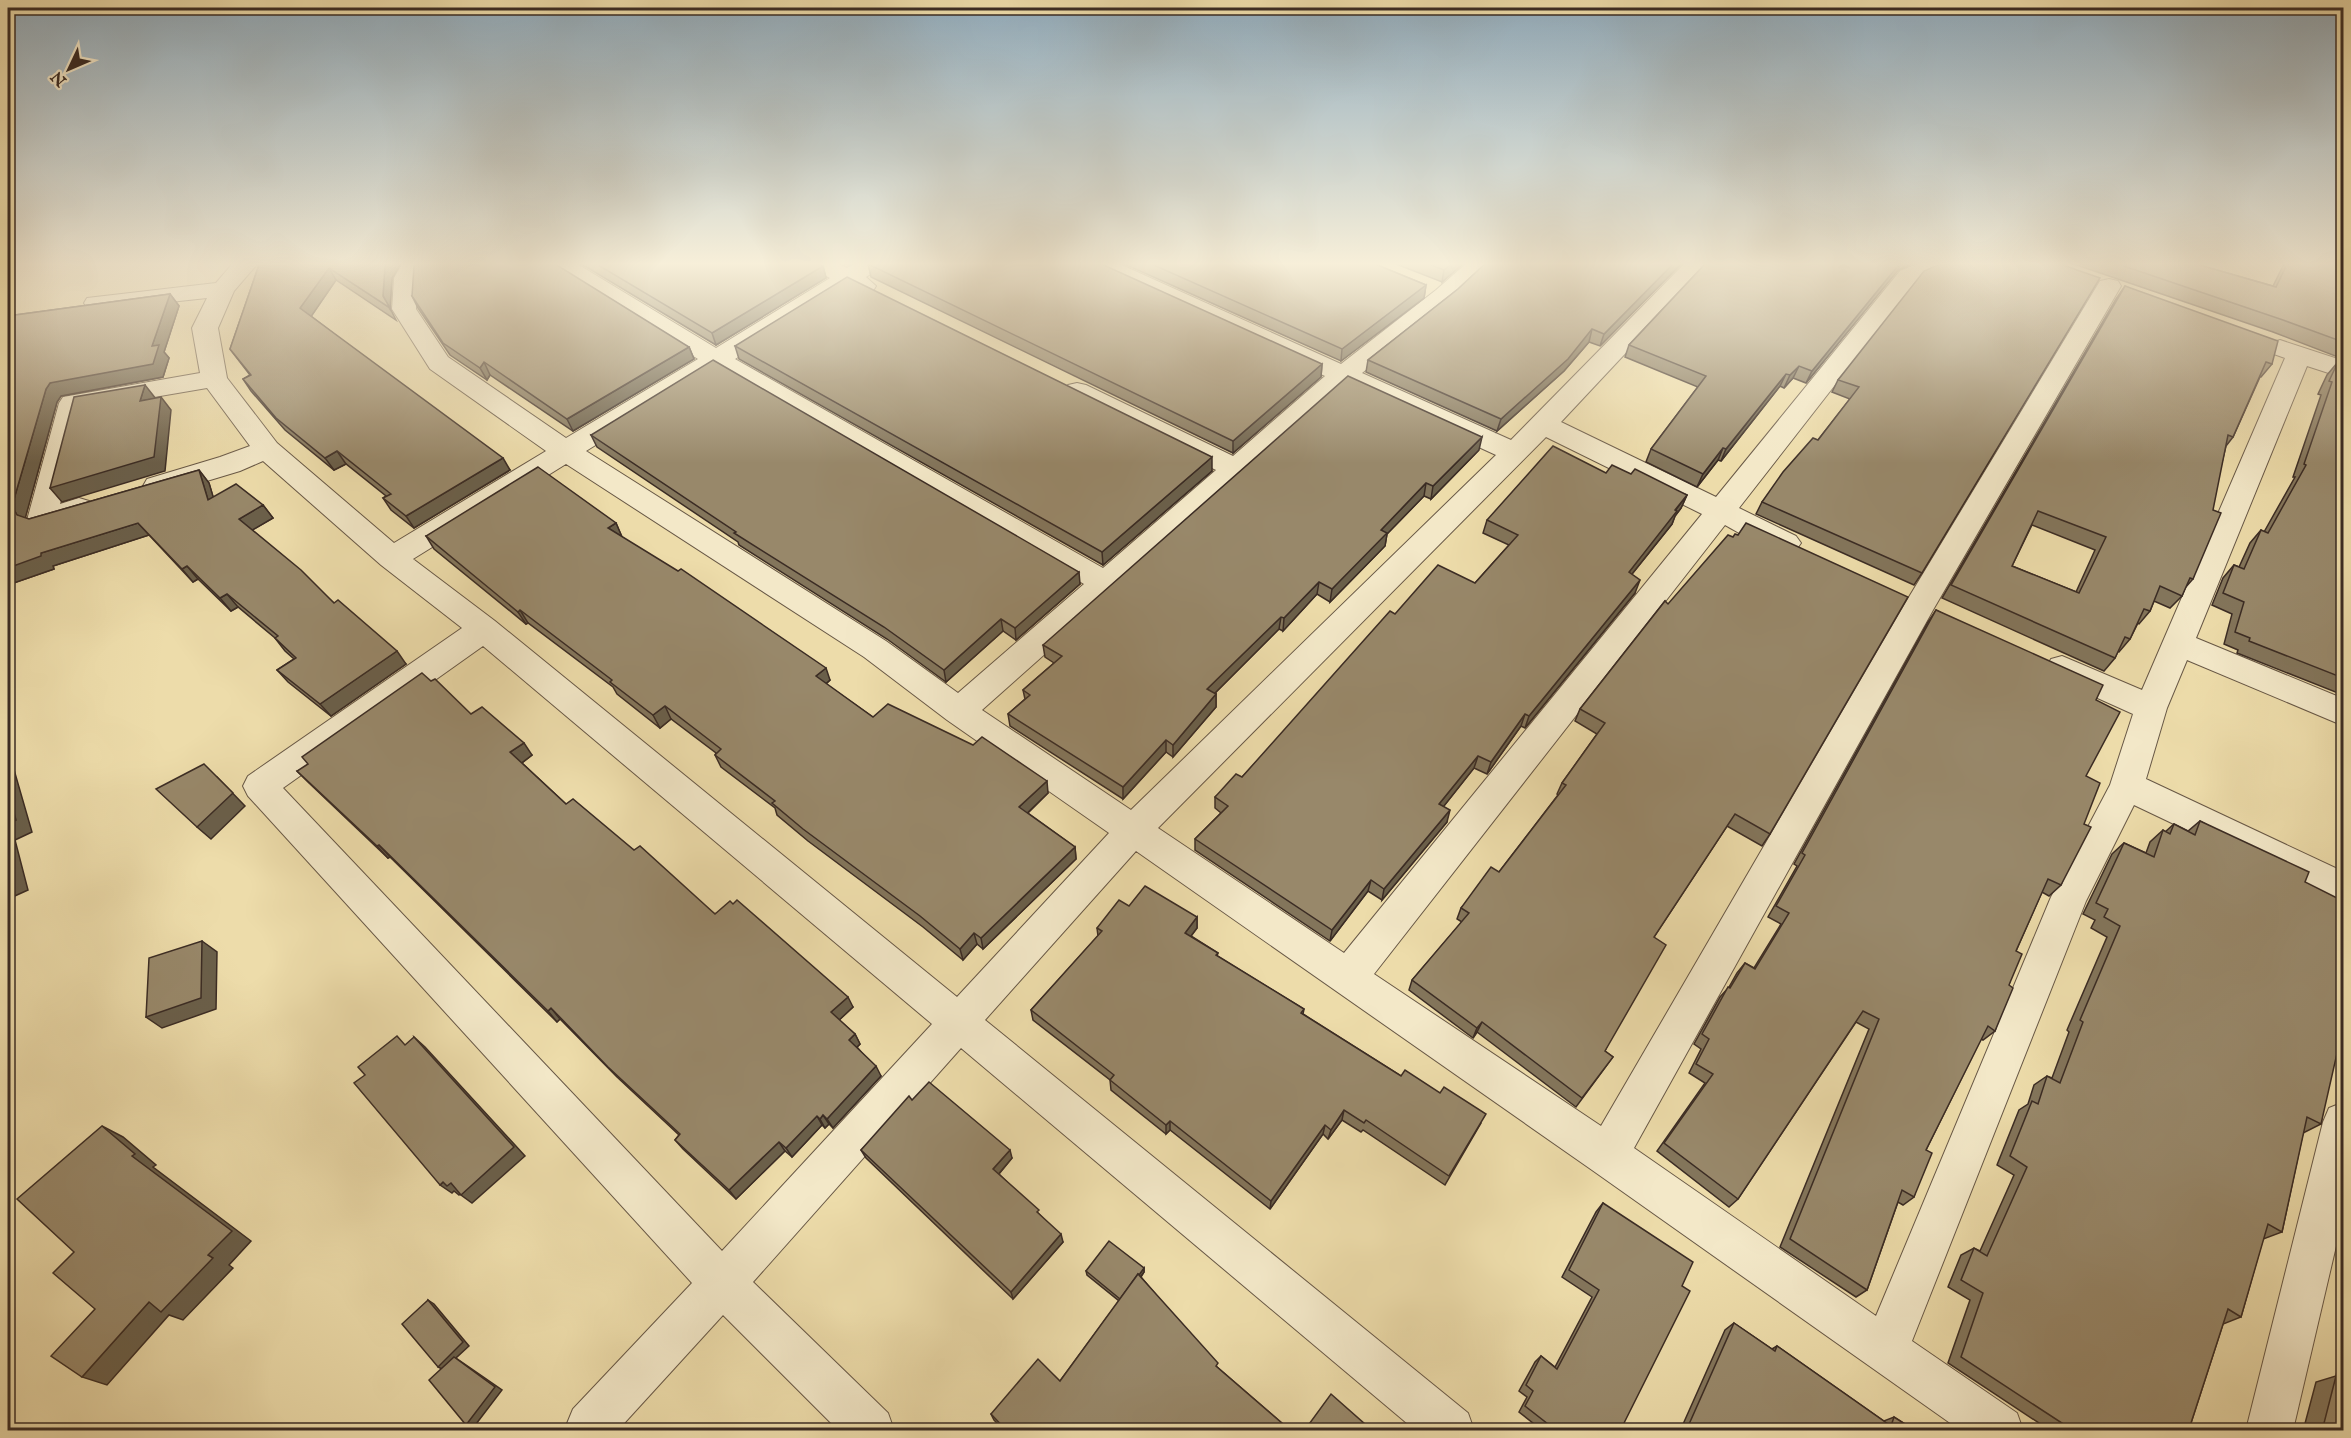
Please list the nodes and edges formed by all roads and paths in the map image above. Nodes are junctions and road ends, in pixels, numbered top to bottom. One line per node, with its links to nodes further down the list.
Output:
1 (205, 329): 15 (street)
2 (417, 329): 19 (street)
3 (668, 329): 12 (street)
4 (764, 329): 12 (street)
5 (1246, 329): 14 (street)
6 (1393, 329): 14 (street)
7 (1634, 329): 17 (street)
8 (1866, 329): 22 (street)
9 (2083, 329): 38 (street)
10 (2254, 339): 11 (street)
11 (2299, 355): 13 (street); 27 (street)
12 (716, 358): 19 (street); 25 (street)
13 (2343, 370)
14 (1344, 373): 20 (street); 21 (street)
15 (214, 379): 18 (street); 18 (street)
16 (1058, 381): 21 (street)
17 (1543, 424): 20 (street); 22 (street)
18 (267, 448): 24 (street)
19 (564, 450): 24 (street); 30 (street)
20 (1515, 453): 33 (street)
21 (1237, 470): 25 (street)
22 (1720, 512): 23 (street); 35 (street)
23 (1815, 556)
24 (392, 558): 26 (street)
25 (1104, 582): 30 (street)
26 (484, 629): 36 (street); 39 (street)
27 (2180, 644): 29 (street); 31 (street)
28 (2036, 656): 29 (street)
29 (2151, 708): 32 (street)
30 (959, 711): 33 (street)
31 (2343, 713)
32 (2127, 786): 34 (street); 40 (street)
33 (1134, 829): 35 (street); 36 (street)
34 (2343, 890)
35 (1348, 978): 38 (street)
36 (957, 1022): 39 (street); 43 (street)
37 (2343, 1122): 45 (street)
38 (1606, 1155): 40 (street)
39 (722, 1283): 41 (street); 42 (street)
40 (1885, 1350): 44 (street)
41 (590, 1425)
42 (871, 1431)
43 (1451, 1431)
44 (2000, 1431)
45 (2269, 1431)

